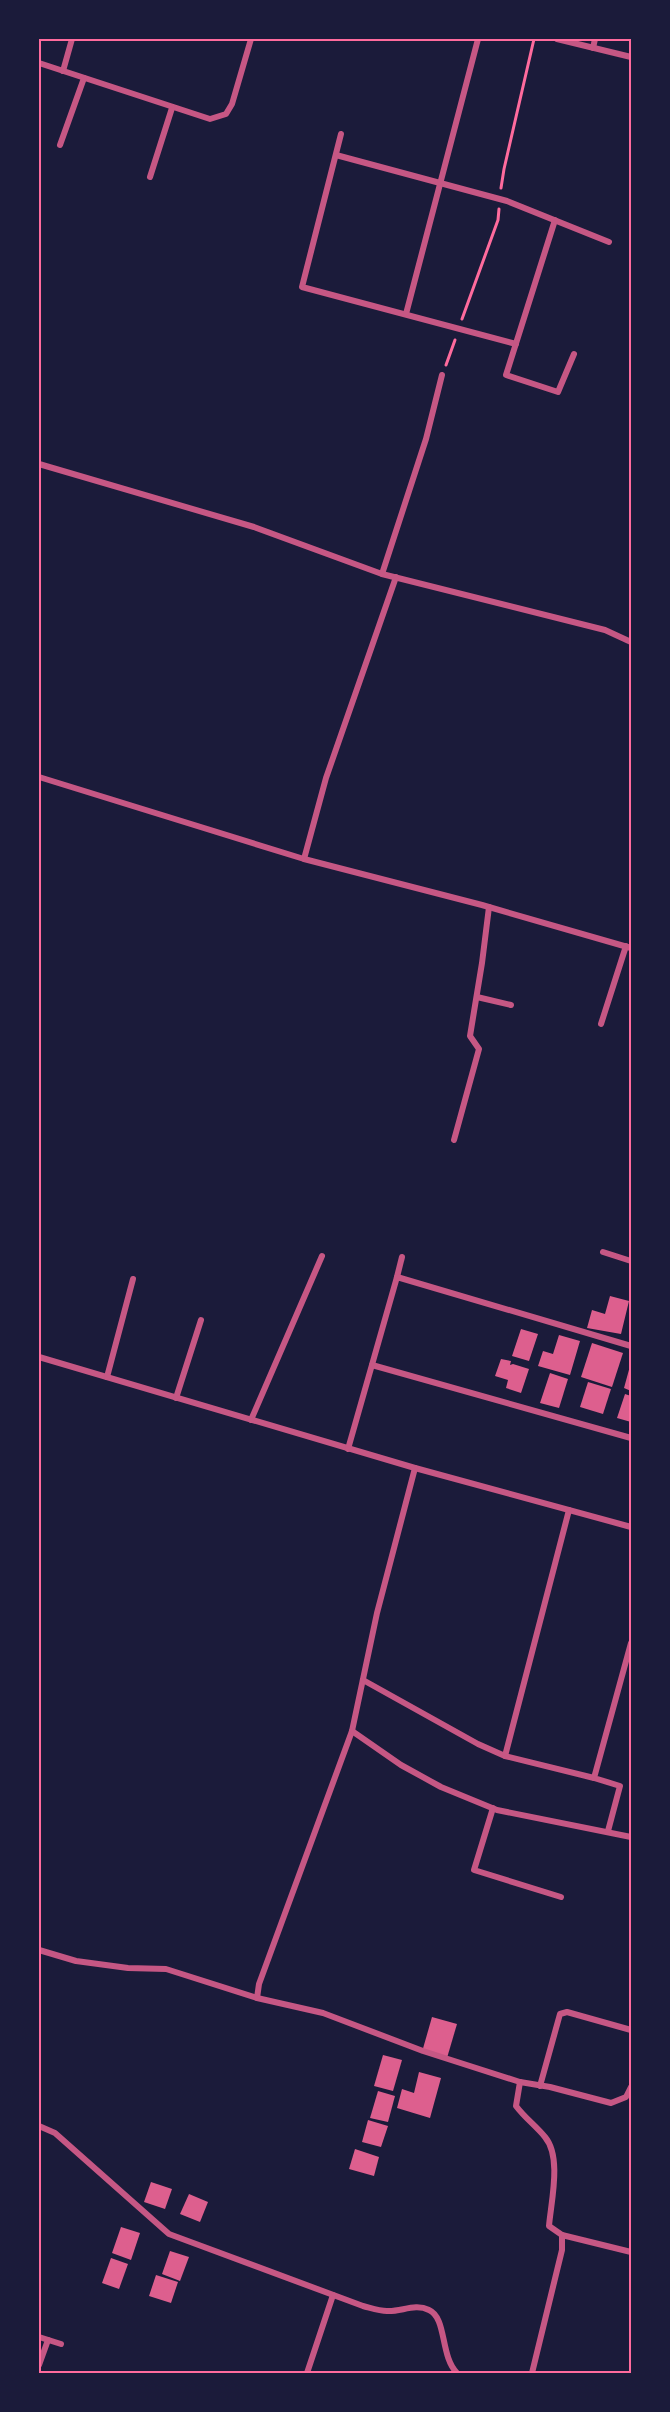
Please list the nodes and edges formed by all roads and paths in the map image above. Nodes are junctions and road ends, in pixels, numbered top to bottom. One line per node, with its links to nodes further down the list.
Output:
1 (72, 39): 9 (street)
2 (251, 39): 11 (street)
3 (478, 39): 16 (street)
4 (557, 39): 6 (street)
5 (595, 39): 6 (street)
6 (593, 48): 7 (street)
7 (631, 57)
8 (39, 63): 9 (street)
9 (63, 71): 10 (street)
10 (84, 78): 11 (street); 13 (street)
11 (172, 108): 15 (street)
12 (341, 134): 14 (street)
13 (60, 145)
14 (336, 155): 16 (street); 19 (street)
15 (150, 177)
16 (441, 183): 17 (street); 19 (street)
17 (555, 220): 18 (street); 20 (street)
18 (609, 242)
19 (406, 315): 20 (street)
20 (516, 344): 21 (street)
21 (574, 354)
22 (442, 375): 24 (street)
23 (39, 464): 24 (street)
24 (382, 574): 25 (street)
25 (396, 577): 26 (street); 28 (street)
26 (631, 642)
27 (39, 777): 28 (street)
28 (304, 859): 29 (street)
29 (489, 907): 30 (street); 31 (street)
30 (628, 947): 33 (street)
31 (477, 997): 32 (street); 34 (street)
32 (511, 1005)
33 (601, 1024)
34 (454, 1140)
35 (603, 1252): 38 (street)
36 (322, 1256): 47 (street)
37 (402, 1257): 39 (street)
38 (631, 1261)
39 (397, 1277): 42 (street); 44 (street)
40 (134, 1279): 45 (street)
41 (201, 1320): 46 (street)
42 (631, 1346)
43 (39, 1357): 45 (street)
44 (372, 1365): 48 (street); 49 (street)
45 (107, 1377): 46 (street)
46 (176, 1398): 47 (street)
47 (251, 1420): 49 (street)
48 (631, 1438)
49 (348, 1449): 50 (street)
50 (415, 1468): 51 (street); 54 (street)
51 (569, 1510): 52 (street); 56 (street)
52 (631, 1527)
53 (631, 1644): 57 (street)
54 (363, 1680): 55 (street); 56 (street)
55 (352, 1731): 58 (street); 63 (street)
56 (505, 1756): 57 (street)
57 (594, 1778): 59 (street)
58 (493, 1808): 59 (street); 61 (street)
59 (608, 1831): 60 (street)
60 (631, 1837)
61 (561, 1897)
62 (39, 1950): 63 (street)
63 (257, 1998): 65 (street)
64 (631, 2030): 66 (street)
65 (520, 2082): 66 (street); 69 (street)
66 (540, 2086): 67 (street)
67 (631, 2087)
68 (39, 2126): 71 (street)
69 (561, 2235): 70 (street); 78 (street)
70 (631, 2252)
71 (333, 2295): 76 (street); 77 (street)
72 (39, 2337): 73 (street)
73 (48, 2340): 74 (street); 75 (street)
74 (61, 2344)
75 (39, 2365)
76 (307, 2373)
77 (457, 2373)
78 (532, 2373)

